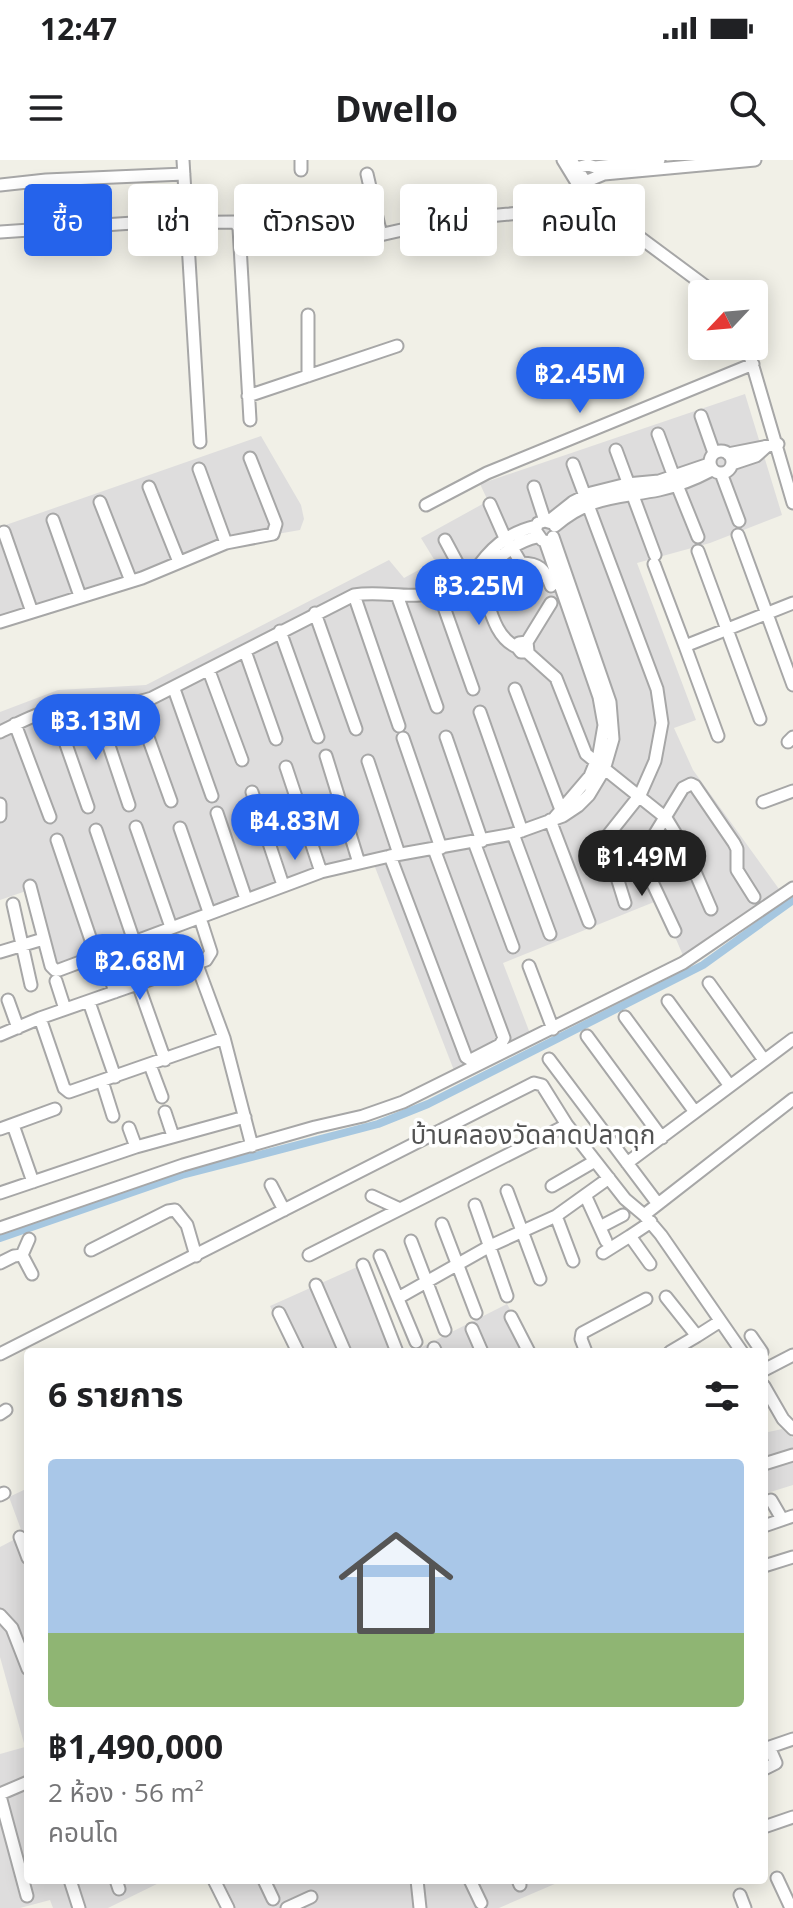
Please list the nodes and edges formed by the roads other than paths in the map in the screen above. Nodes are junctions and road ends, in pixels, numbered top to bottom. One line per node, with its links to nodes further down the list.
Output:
1 (183, 160): 5 (street)
2 (659, 160): 4 (street)
3 (755, 160): 7 (street)
4 (577, 164): 7 (street); 10 (street)
5 (184, 174): 8 (street); 11 (street)
6 (367, 174): 9 (street)
7 (585, 182): 19 (street)
8 (184, 184)
9 (369, 184)
10 (583, 184)
11 (0, 185)
12 (513, 214): 16 (street)
13 (218, 222): 27 (street)
14 (128, 223): 15 (street)
15 (0, 232)
16 (384, 234)
17 (645, 251): 20 (street)
18 (188, 256): 31 (street)
19 (697, 280)
20 (688, 282)
21 (308, 315): 26 (street)
22 (397, 346): 26 (street)
23 (752, 360): 25 (street)
24 (757, 360): 32 (street)
25 (753, 364): 32 (street); 48 (street)
26 (308, 376): 27 (street)
27 (248, 396): 29 (street)
28 (701, 416): 37 (street)
29 (250, 420)
30 (658, 434): 39 (street)
31 (200, 442)
32 (773, 445): 35 (street); 42 (street); 46 (street)
33 (616, 450): 43 (street)
34 (250, 458): 57 (street)
35 (730, 459): 37 (street); 37 (street)
36 (573, 464): 44 (street)
37 (714, 465): 39 (street); 50 (street)
38 (199, 469): 57 (street)
39 (676, 481): 43 (street); 54 (street)
40 (149, 487): 59 (street)
41 (534, 487): 51 (street)
42 (793, 487)
43 (629, 488): 44 (street); 77 (street)
44 (587, 500): 51 (street); 105 (street)
45 (100, 502): 61 (street)
46 (793, 503)
47 (490, 504): 56 (street)
48 (426, 505)
49 (53, 520): 66 (street)
50 (739, 521)
51 (546, 530): 56 (street); 62 (street); 76 (street)
52 (4, 532): 69 (street)
53 (738, 535): 72 (street)
54 (698, 537)
55 (445, 540): 60 (street)
56 (508, 542): 60 (street); 62 (street)
57 (226, 543): 59 (street)
58 (698, 551): 74 (street)
59 (179, 562): 61 (street)
60 (473, 577): 63 (street); 79 (street)
61 (131, 581): 66 (street)
62 (555, 582): 67 (street); 70 (street)
63 (439, 593): 65 (street); 83 (street)
64 (354, 595): 65 (street); 71 (street); 123 (street)
65 (397, 595): 87 (street)
66 (80, 596): 69 (street)
67 (551, 603): 70 (street); 79 (street)
68 (793, 603): 72 (street)
69 (32, 612): 73 (street)
70 (569, 612): 76 (street)
71 (315, 613): 75 (street); 92 (street)
72 (769, 613): 74 (street); 81 (street)
73 (0, 622)
74 (727, 630): 77 (street); 90 (street)
75 (280, 631): 78 (street); 95 (street)
76 (582, 636): 102 (street)
77 (685, 646): 94 (street)
78 (245, 651): 80 (street); 97 (street)
79 (522, 651): 102 (street)
80 (209, 671): 82 (street); 99 (street)
81 (793, 685)
82 (174, 689): 85 (street); 106 (street)
83 (473, 689)
84 (515, 689): 114 (street)
85 (136, 704): 86 (street); 107 (street)
86 (96, 707): 88 (street); 110 (street)
87 (437, 707)
88 (54, 710): 91 (street); 111 (street)
89 (480, 712): 120 (street)
90 (760, 719)
91 (15, 724): 93 (street); 115 (street)
92 (356, 729)
93 (0, 732)
94 (718, 736)
95 (318, 737)
96 (446, 737): 122 (street)
97 (276, 739)
98 (326, 756): 126 (street)
99 (242, 760)
100 (368, 761): 125 (street)
101 (286, 767): 127 (street)
102 (600, 767): 105 (street); 114 (street)
103 (793, 791): 108 (street)
104 (252, 792): 129 (street)
105 (640, 795): 116 (street); 128 (street)
106 (212, 796)
107 (171, 801)
108 (763, 802)
109 (0, 804): 113 (street)
110 (129, 805)
111 (88, 807)
112 (217, 813): 133 (street)
113 (0, 816)
114 (557, 816): 120 (street); 138 (street)
115 (50, 817)
116 (666, 818): 124 (street); 132 (street); 136 (street)
117 (136, 827): 140 (street)
118 (180, 828): 137 (street)
119 (96, 830): 144 (street)
120 (518, 833): 122 (street); 142 (street)
121 (57, 840): 149 (street)
122 (478, 842): 123 (street); 147 (street)
123 (437, 848): 125 (street); 125 (street)
124 (638, 852): 128 (street); 141 (street)
125 (395, 855): 126 (street)
126 (359, 863): 127 (street)
127 (321, 872): 129 (street)
128 (614, 873): 134 (street)
129 (283, 885): 133 (street)
130 (30, 886): 149 (street)
131 (793, 888): 165 (street)
132 (754, 897)
133 (246, 899): 137 (street)
134 (625, 903)
135 (13, 904): 146 (street)
136 (711, 909)
137 (209, 912): 140 (street)
138 (589, 922)
139 (202, 924): 150 (street)
140 (171, 927): 144 (street)
141 (675, 931)
142 (550, 934)
143 (40, 940): 146 (street)
144 (134, 941): 149 (street)
145 (153, 942): 152 (street)
146 (22, 945): 148 (street); 156 (street)
147 (513, 947)
148 (0, 952)
149 (100, 959): 157 (street)
150 (197, 965): 152 (street); 168 (street)
151 (529, 966): 165 (street)
152 (165, 976): 155 (street)
153 (56, 981): 161 (street)
154 (709, 983): 172 (street)
155 (138, 984): 157 (street); 171 (street)
156 (31, 985)
157 (115, 992): 160 (street)
158 (8, 1000): 164 (street)
159 (668, 1001): 176 (street)
160 (89, 1002): 161 (street); 174 (street)
161 (65, 1009): 163 (street)
162 (625, 1017): 181 (street)
163 (40, 1018): 164 (street); 175 (street)
164 (18, 1028): 166 (street)
165 (553, 1029): 190 (street)
166 (0, 1035)
167 (587, 1036): 189 (street)
168 (224, 1038): 171 (street); 183 (street)
169 (793, 1039): 172 (street)
170 (549, 1059): 193 (street)
171 (165, 1060): 173 (street)
172 (764, 1060): 176 (street)
173 (150, 1065): 174 (street); 177 (street)
174 (115, 1077): 175 (street)
175 (102, 1081): 182 (street)
176 (730, 1086): 181 (street)
177 (162, 1097)
178 (793, 1099): 202 (street)
179 (55, 1109): 184 (street)
180 (165, 1112): 188 (street)
181 (695, 1112): 189 (street)
182 (113, 1116)
183 (245, 1117): 188 (street); 190 (street)
184 (13, 1125): 187 (street); 195 (street)
185 (567, 1125): 192 (street); 204 (street); 205 (street)
186 (129, 1128): 191 (street)
187 (0, 1129)
188 (173, 1136): 191 (street)
189 (662, 1138): 193 (street)
190 (252, 1146): 211 (street)
191 (136, 1147): 195 (street)
192 (595, 1161): 194 (street); 197 (street)
193 (627, 1163): 202 (street)
194 (609, 1178): 201 (street); 208 (street)
195 (33, 1182): 199 (street)
196 (271, 1185): 205 (street)
197 (552, 1186)
198 (507, 1191): 212 (street)
199 (0, 1193)
200 (372, 1196): 204 (street)
201 (586, 1197): 207 (street); 210 (street)
202 (658, 1204): 208 (street)
203 (475, 1205): 216 (street)
204 (400, 1209): 219 (street)
205 (284, 1210): 221 (street)
206 (623, 1215): 210 (street)
207 (556, 1216): 212 (street); 223 (street)
208 (648, 1218): 213 (street); 220 (street)
209 (442, 1224): 226 (street)
210 (600, 1227): 213 (street)
211 (0, 1228)
212 (523, 1230): 216 (street); 228 (street)
213 (630, 1236): 220 (street)
214 (29, 1239): 218 (street)
215 (411, 1241): 229 (street)
216 (490, 1246): 226 (street); 231 (street)
217 (91, 1250): 221 (street)
218 (22, 1255): 224 (street); 227 (street)
219 (309, 1255)
220 (676, 1255): 238 (street)
221 (196, 1256): 253 (street)
222 (380, 1256): 233 (street)
223 (573, 1261)
224 (0, 1263)
225 (363, 1265): 246 (street)
226 (458, 1265): 229 (street); 236 (street)
227 (32, 1274)
228 (540, 1279)
229 (427, 1282): 233 (street); 240 (street)
230 (316, 1285): 245 (street)
231 (507, 1296)
232 (666, 1297): 241 (street)
233 (398, 1298): 243 (street)
234 (646, 1299): 249 (street)
235 (279, 1313): 244 (street)
236 (476, 1313)
237 (511, 1317): 248 (street)
238 (719, 1322): 241 (street); 251 (street)
239 (472, 1329): 247 (street)
240 (445, 1330)
241 (697, 1336): 250 (street)
242 (751, 1336): 252 (street)
243 (416, 1342)
244 (296, 1348)
245 (343, 1348)
246 (395, 1348)
247 (480, 1348)
248 (527, 1348)
249 (584, 1348)
250 (677, 1348)
251 (739, 1348)
252 (759, 1348)
253 (0, 1354)
254 (793, 1355): 255 (street)
255 (768, 1368)
256 (768, 1397): 257 (street)
257 (793, 1429)
258 (793, 1455): 259 (street)
259 (768, 1463)
260 (771, 1500): 261 (street)
261 (787, 1517): 262 (street)
262 (768, 1524)
263 (20, 1537): 264 (street)
264 (24, 1548)
265 (793, 1557): 266 (street)
266 (768, 1565)
267 (0, 1615): 268 (street)
268 (24, 1659)
269 (793, 1739): 270 (street)
270 (768, 1748)
271 (768, 1750): 272 (street)
272 (768, 1767)
273 (24, 1784): 274 (street)
274 (0, 1795): 284 (street)
275 (793, 1817): 276 (street)
276 (768, 1826)
277 (777, 1878): 288 (street)
278 (71, 1884): 289 (street)
279 (216, 1884): 290 (street)
280 (266, 1884): 286 (street)
281 (417, 1884): 292 (street)
282 (472, 1884): 287 (street)
283 (740, 1895): 293 (street)
284 (27, 1896)
285 (311, 1897): 291 (street)
286 (273, 1899)
287 (481, 1903)
288 (791, 1907)
289 (79, 1908)
290 (228, 1908)
291 (287, 1908)
292 (420, 1908)
293 (745, 1908)

